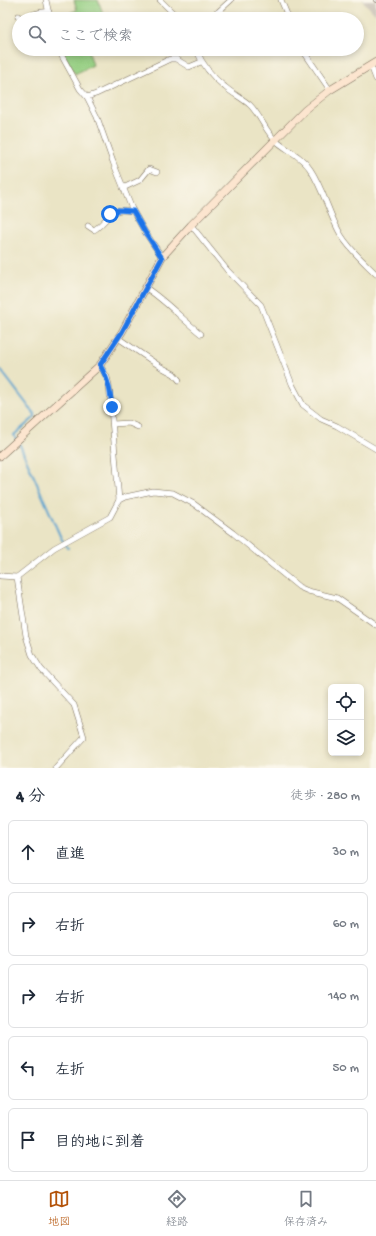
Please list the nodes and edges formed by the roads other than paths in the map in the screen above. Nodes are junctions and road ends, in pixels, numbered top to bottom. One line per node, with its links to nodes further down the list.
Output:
1 (46, 0): 6 (street)
2 (160, 0): 7 (street)
3 (231, 0): 8 (street)
4 (281, 0): 9 (street)
5 (37, 12): 6 (street)
6 (49, 12)
7 (172, 12)
8 (218, 12)
9 (286, 12)
10 (62, 56): 17 (street)
11 (199, 56): 13 (street)
12 (307, 56): 16 (street)
13 (201, 62): 17 (street); 18 (street)
14 (374, 64): 15 (street); 16 (street)
15 (376, 79)
16 (330, 90): 18 (street)
17 (88, 97): 20 (street)
18 (275, 140): 22 (street); 25 (street)
19 (157, 172): 20 (street)
20 (123, 188): 21 (street)
21 (133, 211): 23 (street); 24 (street)
22 (191, 225): 24 (street); 33 (street)
23 (88, 226)
24 (162, 258): 26 (street)
25 (376, 274)
26 (146, 288): 27 (street); 28 (street)
27 (201, 334)
28 (118, 338): 29 (street); 30 (street)
29 (100, 365): 31 (street); 34 (street)
30 (179, 380)
31 (113, 424): 32 (street); 35 (street)
32 (138, 427)
33 (376, 449)
34 (0, 456)
35 (119, 500): 37 (street); 38 (street)
36 (0, 576): 37 (street)
37 (17, 577): 39 (street)
38 (376, 624)
39 (57, 767)

